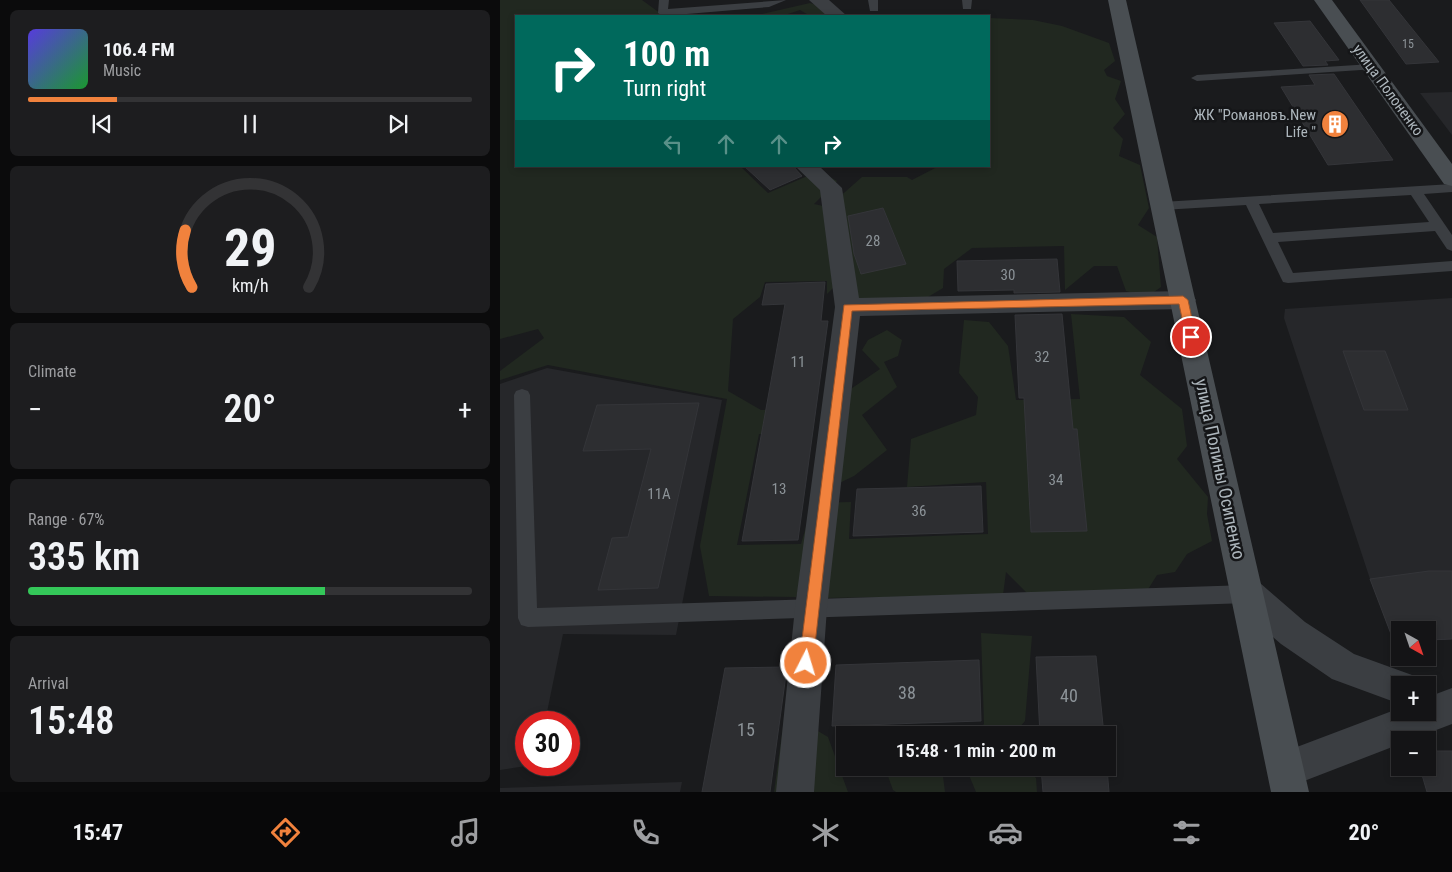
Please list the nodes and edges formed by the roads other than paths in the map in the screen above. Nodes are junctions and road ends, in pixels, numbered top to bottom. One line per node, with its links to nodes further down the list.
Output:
1 (664, 0): 6 (lane)
2 (781, 0): 6 (lane)
3 (818, 0): 7 (street)
4 (1117, 0): 15 (main road, улица Полины Осипенко)
5 (1323, 0): 8 (main road, улица Полоненко)
6 (710, 5)
7 (837, 15)
8 (1372, 67): 9 (lane); 11 (main road, улица Полоненко)
9 (1197, 78)
10 (807, 167): 21 (street)
11 (1452, 179)
12 (1452, 188): 13 (lane)
13 (1415, 191): 14 (lane); 16 (lane)
14 (1251, 201): 15 (lane); 17 (lane)
15 (1162, 206): 20 (main road, улица Полины Осипенко)
16 (1439, 226): 17 (lane); 18 (lane)
17 (1269, 238): 19 (lane)
18 (1452, 246)
19 (1452, 266)
20 (1183, 300): 21 (street); 23 (main road, улица Полины Осипенко)
21 (848, 307): 24 (street)
22 (522, 395): 24 (lane)
23 (1248, 594): 24 (lane); 25 (street); 29 (main road, улица Полины Осипенко)
24 (811, 608): 30 (street)
25 (1391, 684)
26 (1436, 693): 27 (street)
27 (1452, 696)
28 (1452, 706): 29 (street)
29 (1288, 781)
30 (795, 792)

